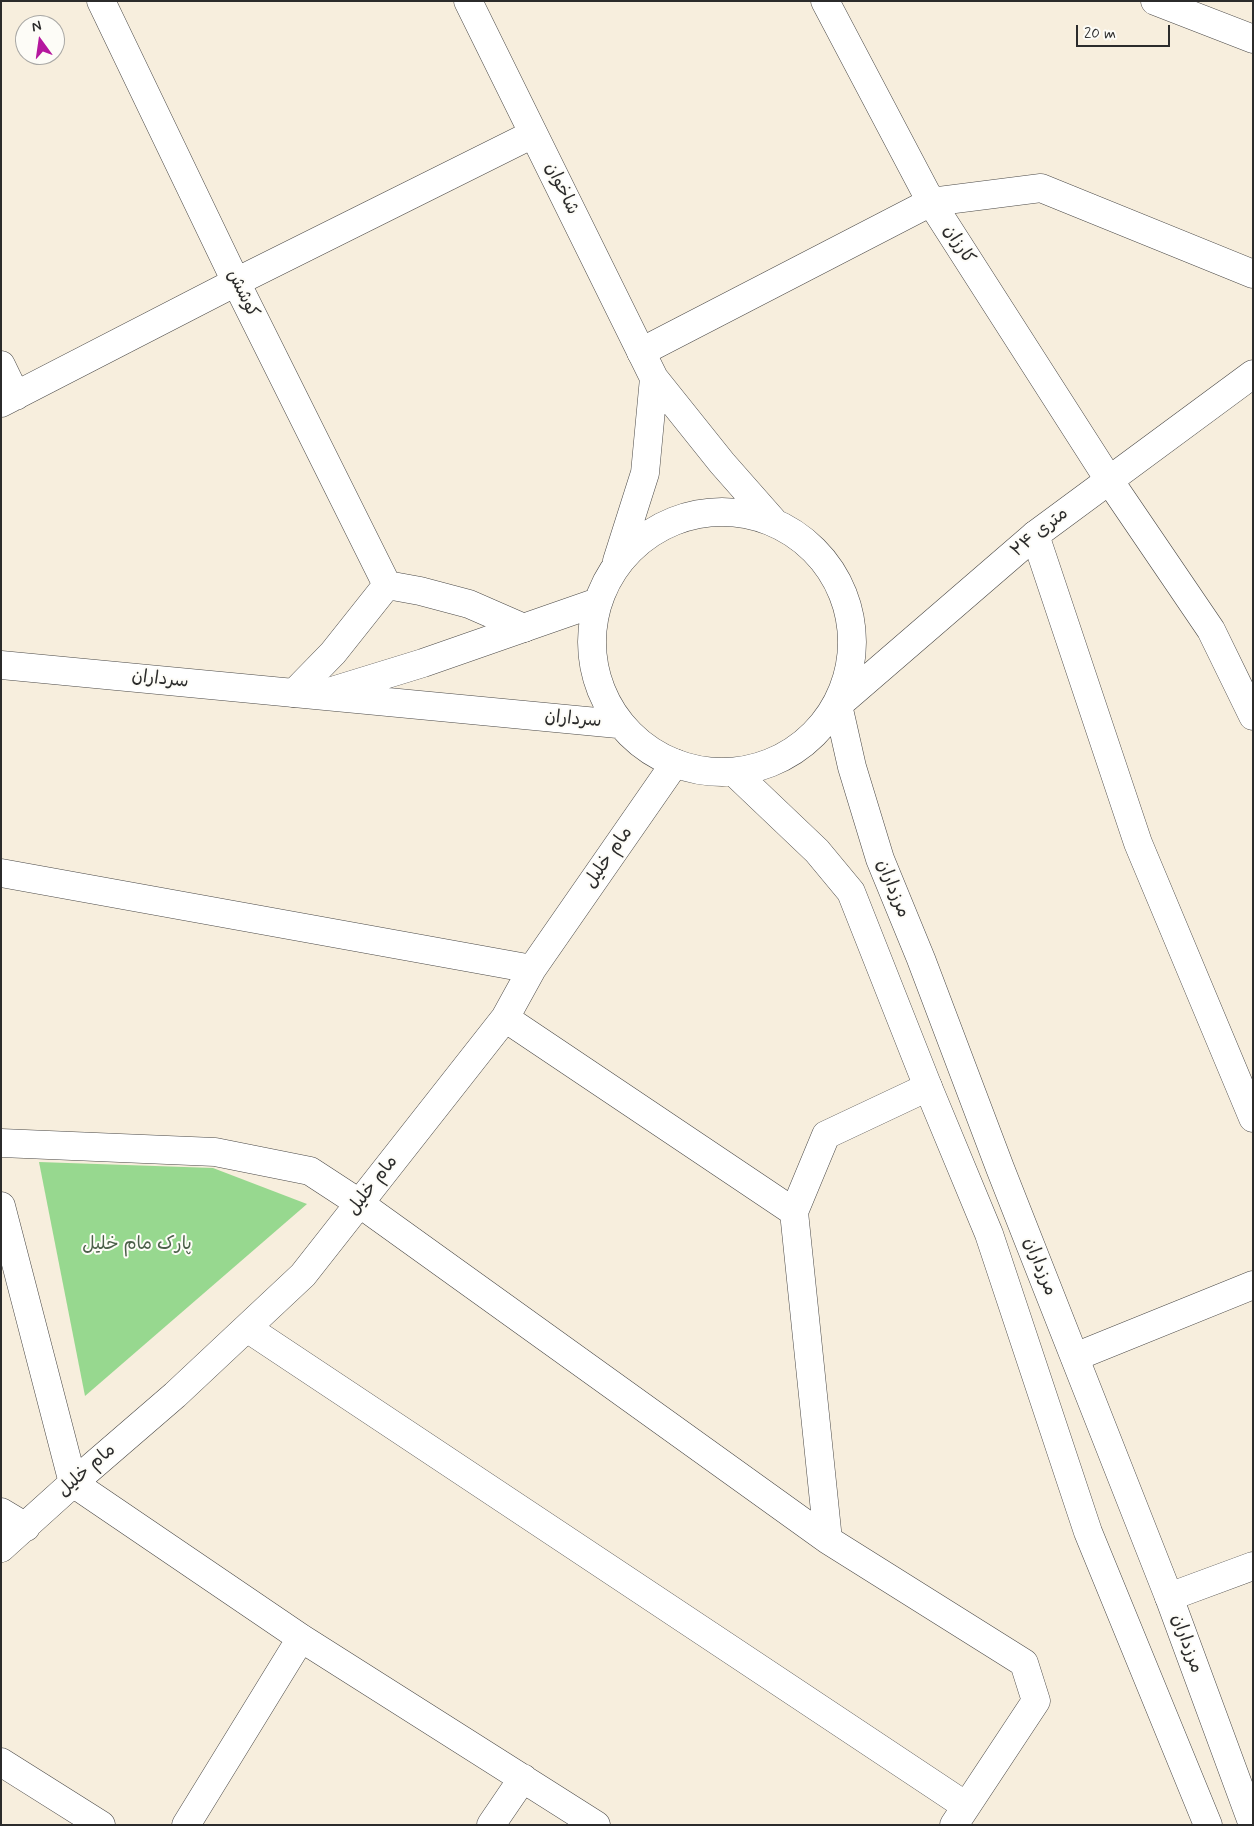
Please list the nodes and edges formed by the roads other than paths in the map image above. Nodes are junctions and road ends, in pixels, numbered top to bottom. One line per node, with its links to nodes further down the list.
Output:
1 (101, 1): 9 (street, کوشش)
2 (468, 1): 6 (street, شاخوان)
3 (825, 1): 7 (street, کارزان)
4 (1155, 1): 5 (street)
5 (1253, 39)
6 (533, 134): 9 (street); 10 (street, شاخوان)
7 (931, 202): 8 (street); 10 (street); 15 (street, کارزان)
8 (1253, 274)
9 (236, 282): 14 (street); 19 (street, کوشش)
10 (641, 352): 13 (street, شاخوان)
11 (1, 365): 14 (street)
12 (1253, 374): 15 (street, ۲۴ متری)
13 (654, 378): 16 (street, شاخوان); 18 (street)
14 (9, 399)
15 (1108, 480): 17 (street, ۲۴ متری); 25 (street, کارزان)
16 (774, 522): 18 (street); 24 (street)
17 (1035, 535): 24 (street, ۲۴ متری); 33 (street)
18 (617, 563): 20 (street)
19 (387, 585): 21 (street); 23 (street)
20 (598, 602): 21 (street, سرداران); 26 (street)
21 (524, 628): 23 (street, سرداران)
22 (1, 665): 23 (street, سرداران)
23 (306, 694): 26 (street, سرداران)
24 (838, 704): 28 (street); 40 (street, مرزداران)
25 (1253, 716)
26 (618, 724): 27 (street)
27 (675, 763): 28 (street); 30 (street, مام خلیل)
28 (734, 772): 32 (street, مرزداران)
29 (1, 873): 30 (street)
30 (532, 969): 31 (street, مام خلیل)
31 (505, 1018): 35 (street, مام خلیل); 36 (street)
32 (928, 1087): 36 (street); 56 (street, مرزداران)
33 (1253, 1118)
34 (1, 1143): 35 (street)
35 (359, 1203): 39 (street, مام خلیل); 44 (street)
36 (794, 1212): 44 (street)
37 (2, 1214): 41 (street)
38 (1253, 1284): 40 (street)
39 (247, 1328): 41 (street, مام خلیل); 51 (street)
40 (1075, 1357): 47 (street, مرزداران)
41 (73, 1483): 43 (street, مام خلیل); 48 (street)
42 (1, 1512): 43 (street)
43 (26, 1527): 45 (street, مام خلیل)
44 (828, 1540): 51 (street)
45 (1, 1548)
46 (1253, 1566): 47 (street)
47 (1169, 1597): 57 (street, مرزداران)
48 (301, 1638): 50 (street); 53 (street)
49 (1, 1762): 52 (street)
50 (523, 1778): 54 (street); 55 (street)
51 (960, 1815)
52 (101, 1825)
53 (186, 1825)
54 (491, 1825)
55 (596, 1825)
56 (1208, 1825)
57 (1253, 1825)

